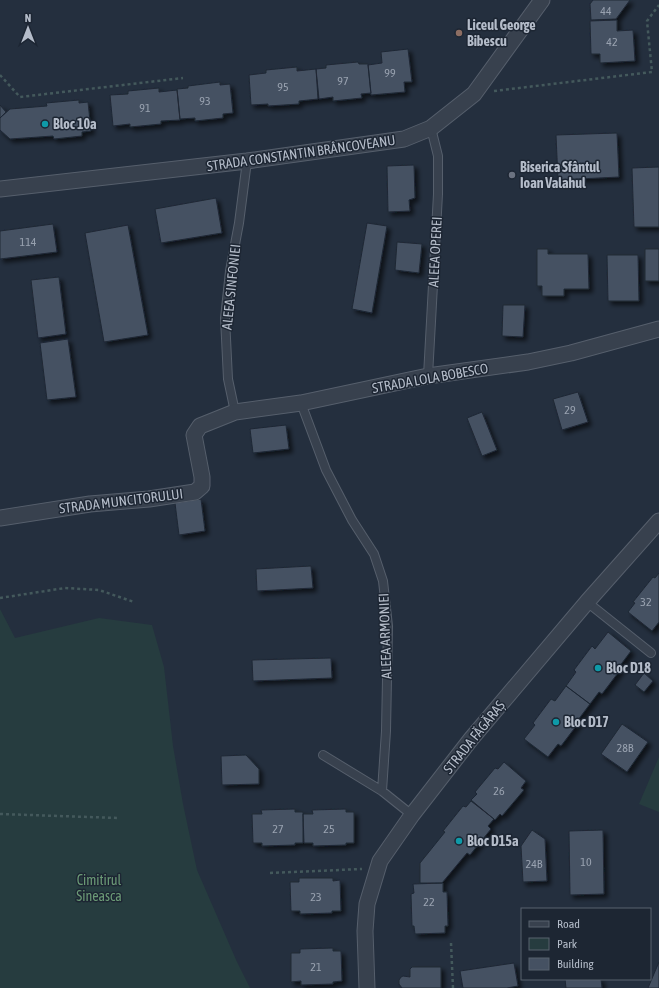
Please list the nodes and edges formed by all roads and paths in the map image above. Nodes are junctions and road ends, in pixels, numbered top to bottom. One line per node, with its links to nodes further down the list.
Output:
1 (542, 0): 5 (street, STRADA CONSTANTIN BRÂNCOVEANU)
2 (659, 5): 5 (path)
3 (0, 74): 4 (path)
4 (184, 78)
5 (474, 94): 6 (street, STRADA CONSTANTIN BRÂNCOVEANU)
6 (431, 128): 7 (street, STRADA CONSTANTIN BRÂNCOVEANU); 10 (lane, ALEEA OPEREI)
7 (247, 161): 8 (street, STRADA CONSTANTIN BRÂNCOVEANU); 12 (lane, ALEEA SINFONIEI)
8 (0, 189)
9 (659, 329): 10 (street, STRADA LOLA BOBESCO)
10 (428, 376): 11 (street, STRADA LOLA BOBESCO)
11 (301, 403): 12 (street, STRADA LOLA BOBESCO); 21 (lane, ALEEA ARMONIEI)
12 (235, 412): 13 (street, STRADA LOLA BOBESCO)
13 (200, 426): 14 (street, STRADA MUNCITORULUI)
14 (0, 518)
15 (659, 521): 18 (street, STRADA FĂGĂRAȘ)
16 (0, 598): 17 (path)
17 (134, 602)
18 (587, 602): 19 (lane); 23 (street, STRADA FĂGĂRAȘ)
19 (651, 653)
20 (323, 755): 21 (lane)
21 (382, 791): 23 (lane)
22 (0, 814): 24 (path)
23 (412, 815): 25 (street, STRADA FĂGĂRAȘ)
24 (118, 818)
25 (377, 869): 26 (path); 28 (street, STRADA FĂGĂRAȘ)
26 (270, 873)
27 (451, 943): 29 (path)
28 (367, 988)
29 (453, 988)

